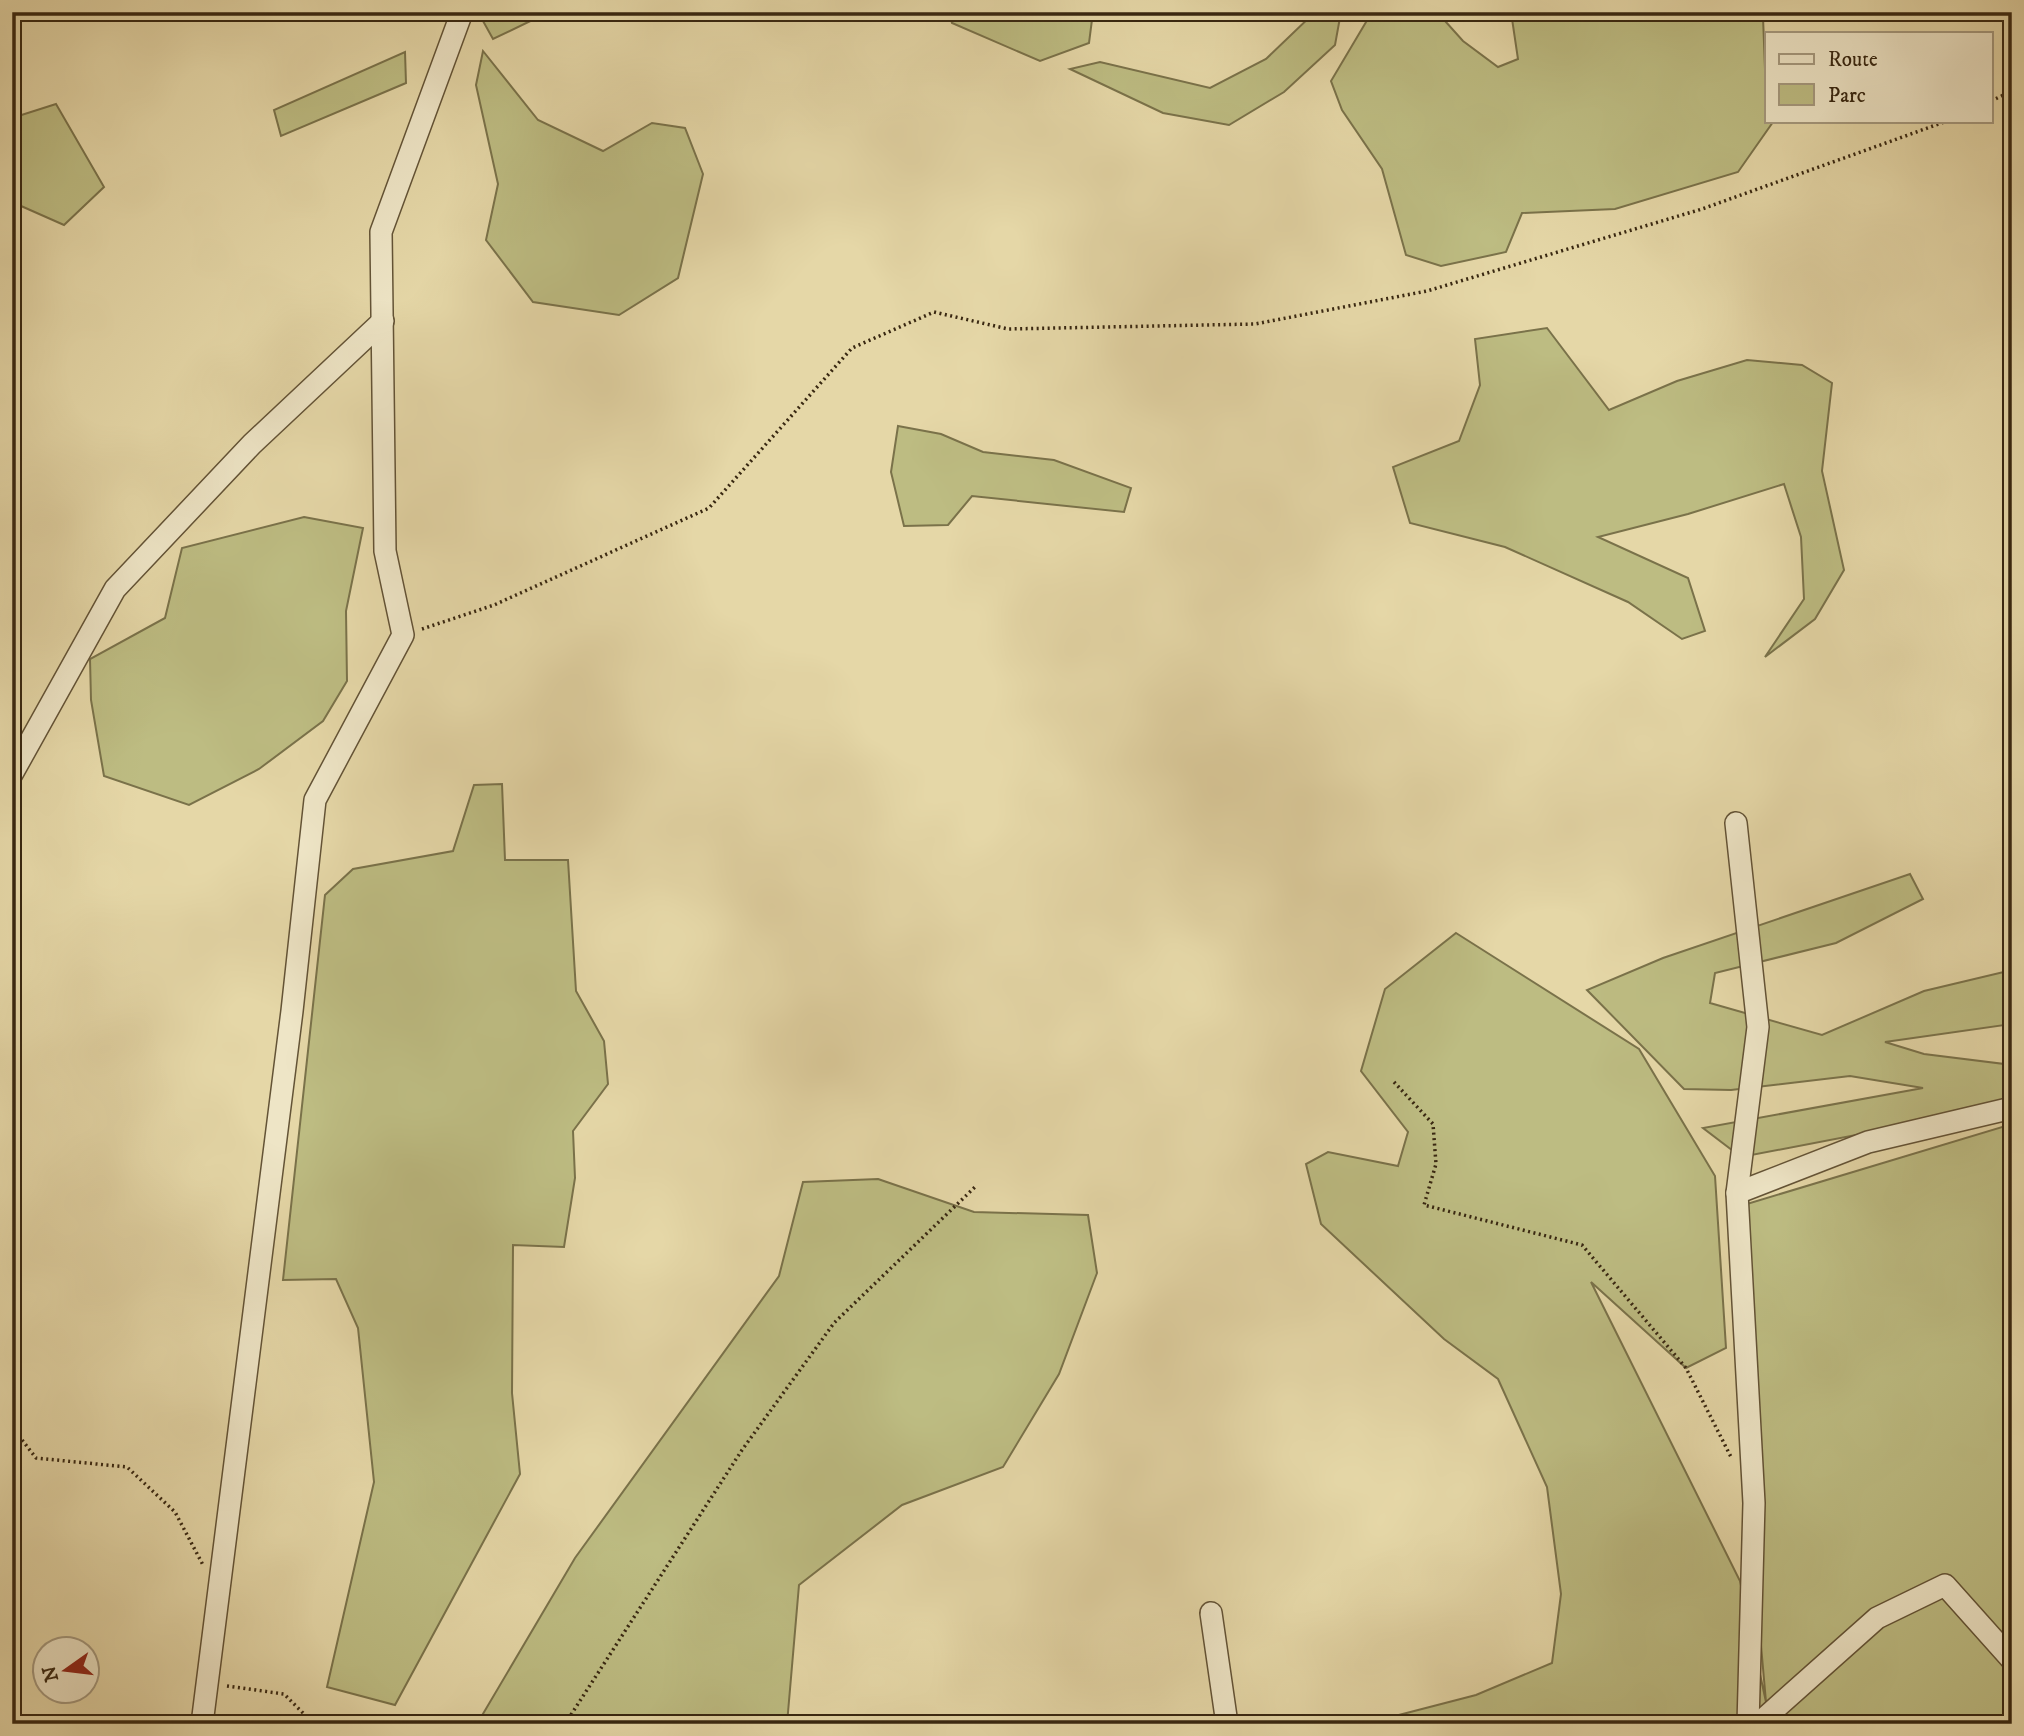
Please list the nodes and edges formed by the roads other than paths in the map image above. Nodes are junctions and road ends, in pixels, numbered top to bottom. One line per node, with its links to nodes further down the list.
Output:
1 (462, 12): 2 (street)
2 (383, 321): 3 (street); 9 (street)
3 (12, 774)
4 (1736, 823): 6 (street)
5 (2012, 1108): 6 (street)
6 (1737, 1193): 11 (street)
7 (1212, 1613): 10 (street)
8 (2012, 1660): 12 (street)
9 (202, 1724)
10 (1227, 1724)
11 (1748, 1724)
12 (1758, 1724)

